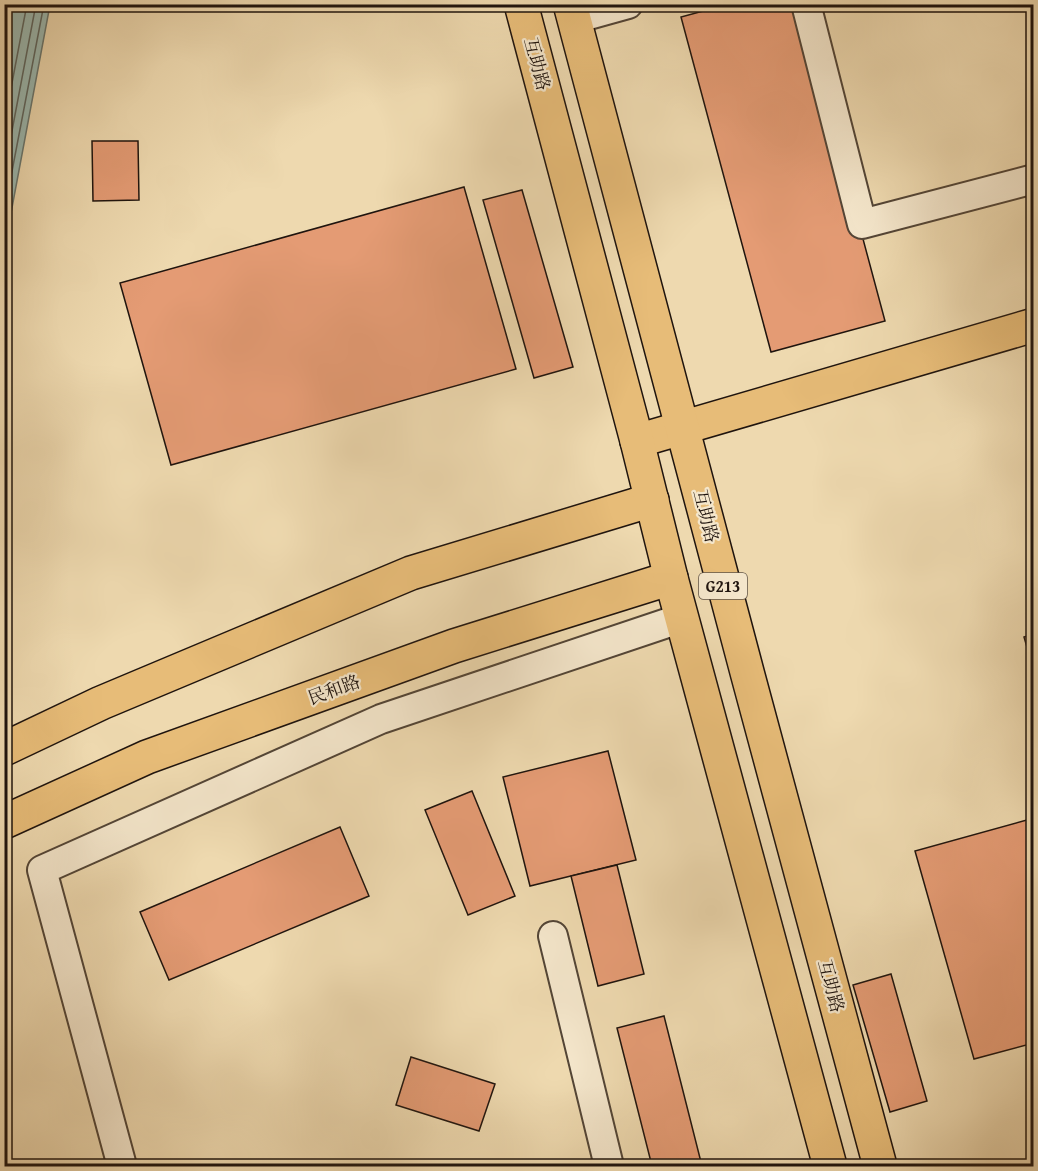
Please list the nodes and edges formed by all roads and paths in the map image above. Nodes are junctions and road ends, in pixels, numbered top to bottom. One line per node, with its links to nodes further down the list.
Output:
1 (521, 4): 8 (main road, 互助路 / G213)
2 (628, 4): 4 (street)
3 (806, 4): 5 (street)
4 (572, 12): 7 (main road, 互助路 / G213)
5 (1034, 179)
6 (1034, 325): 7 (main road)
7 (682, 428): 8 (main road); 18 (main road, 互助路 / G213)
8 (637, 441): 9 (main road, 互助路 / G213)
9 (652, 500): 10 (main road, 互助路 / G213); 12 (main road)
10 (671, 578): 11 (main road, 互助路 / G213); 13 (main road, 民和路)
11 (682, 618): 15 (street); 17 (main road, 互助路 / G213)
12 (4, 749)
13 (4, 822)
14 (553, 936): 16 (street)
15 (122, 1167)
16 (609, 1167)
17 (830, 1167)
18 (880, 1167)

